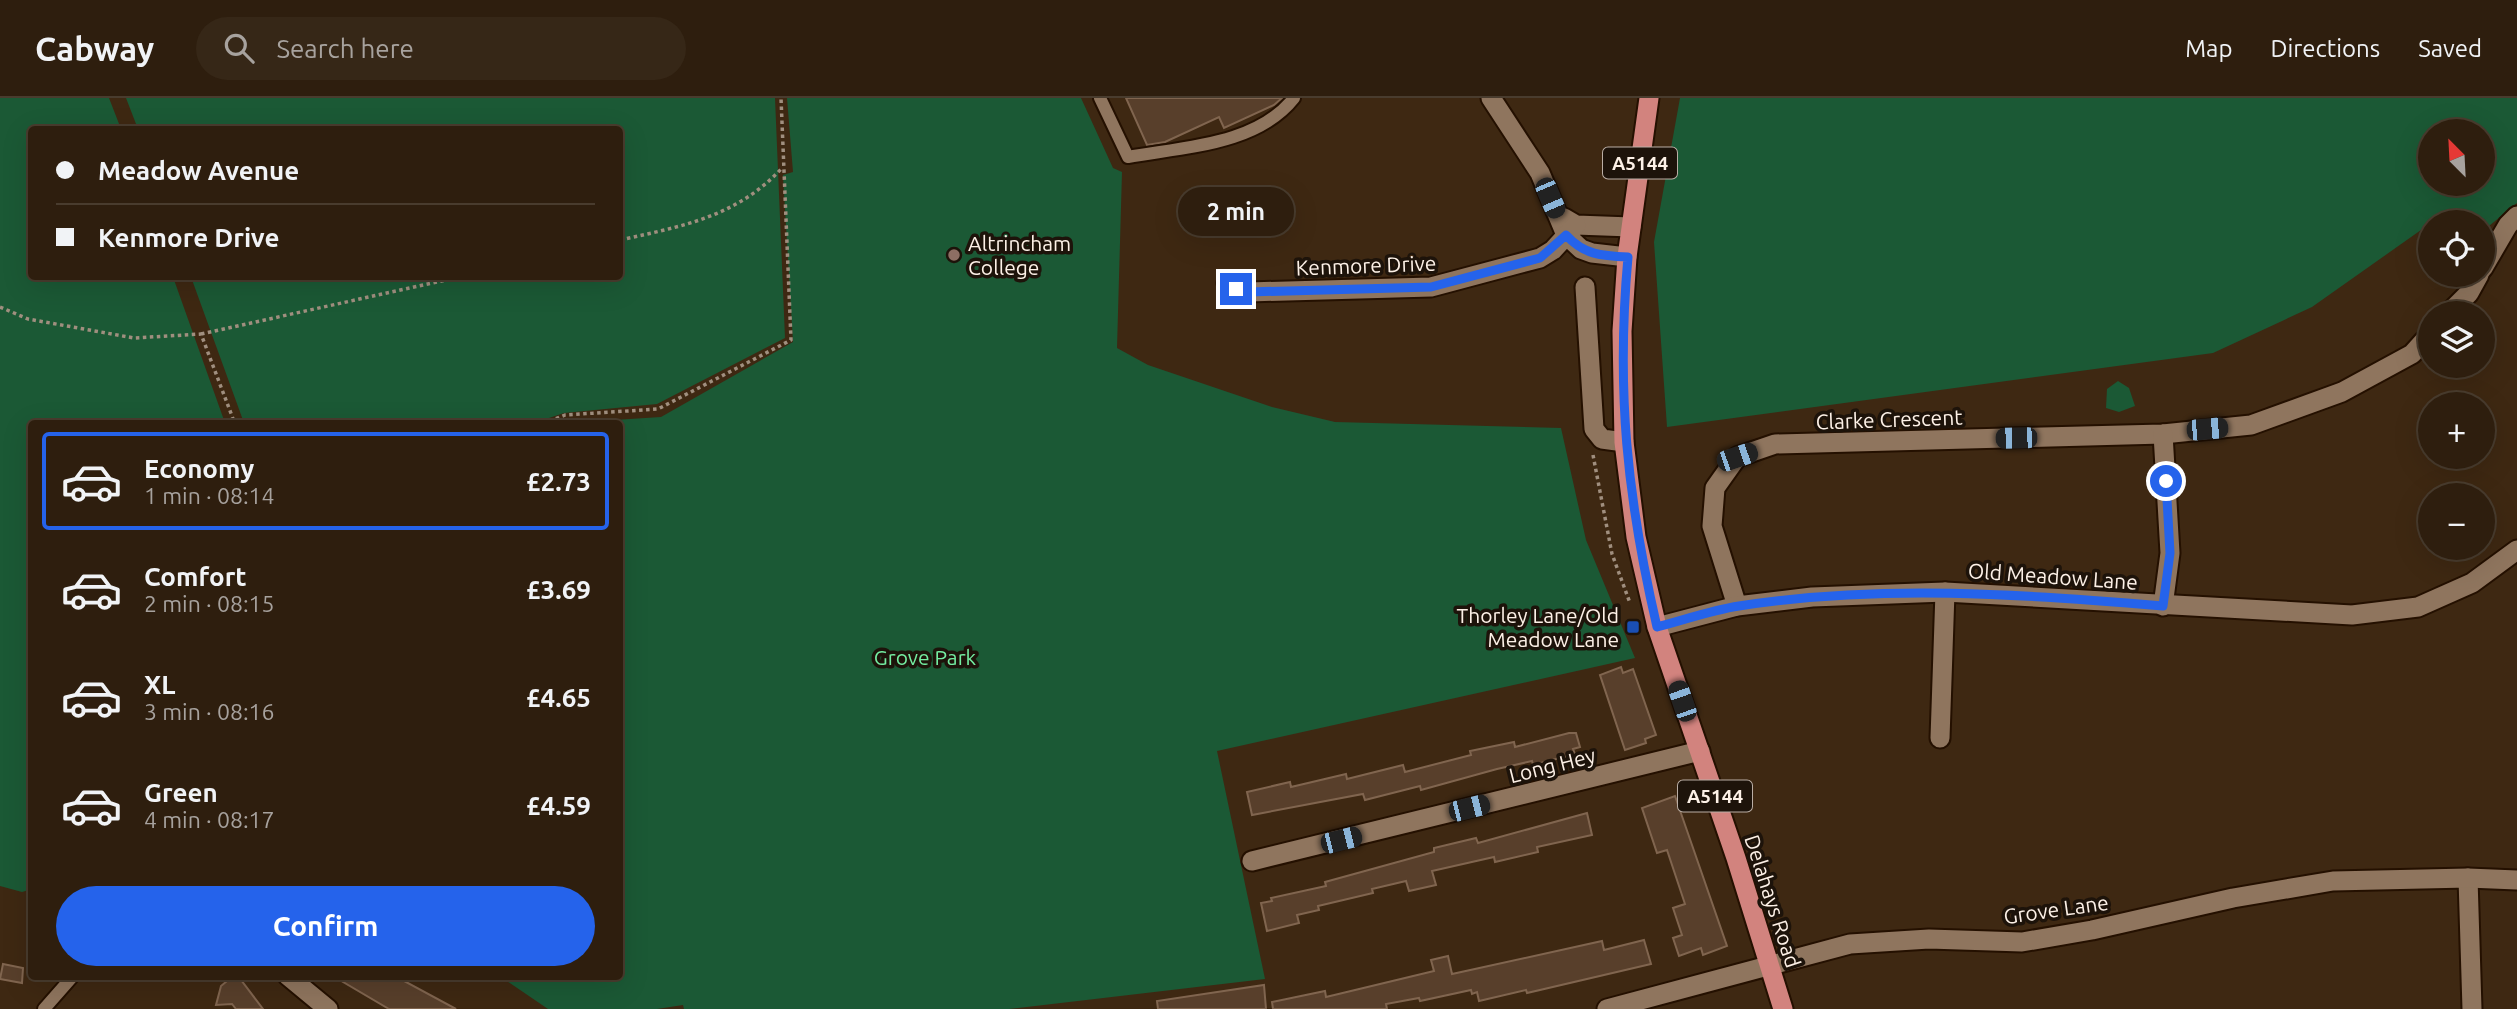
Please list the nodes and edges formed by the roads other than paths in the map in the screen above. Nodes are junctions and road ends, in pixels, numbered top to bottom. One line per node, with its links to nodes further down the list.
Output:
1 (1100, 98): 2 (lane)
2 (1294, 98)
3 (1491, 98): 7 (street)
4 (1648, 98): 6 (main road, A5144)
5 (2517, 216): 8 (street)
6 (1631, 227): 7 (street); 9 (main road, Delahays Road / A5144)
7 (1571, 230): 9 (street); 10 (street, Kenmore Drive)
8 (2495, 247)
9 (1628, 257): 16 (main road, Delahays Road / A5144)
10 (1227, 283)
11 (1586, 287): 16 (street)
12 (2472, 287): 13 (street)
13 (2461, 301)
14 (2418, 347): 15 (street, Clarke Crescent)
15 (2164, 434): 19 (street, Clarke Crescent); 20 (street)
16 (1624, 442): 21 (main road, Delahays Road / A5144)
17 (2517, 550): 20 (street, Old Meadow Lane)
18 (1945, 592): 19 (street, Old Meadow Lane); 20 (street, Old Meadow Lane); 22 (street)
19 (1737, 606): 21 (street, Old Meadow Lane)
20 (2163, 606)
21 (1657, 627): 23 (main road, Delahays Road / A5144)
22 (1940, 738)
23 (1700, 751): 24 (street, Long Hey); 27 (main road, Delahays Road / A5144)
24 (1252, 862)
25 (2468, 878): 26 (street, Grove Lane); 27 (street, Grove Lane); 34 (street)
26 (2517, 880)
27 (1770, 965): 32 (street, Grove Lane); 33 (main road, Delahays Road / A5144)
28 (69, 980): 30 (lane)
29 (293, 980): 31 (street)
30 (44, 1009)
31 (328, 1009)
32 (1606, 1009)
33 (1783, 1009)
34 (2472, 1009)

